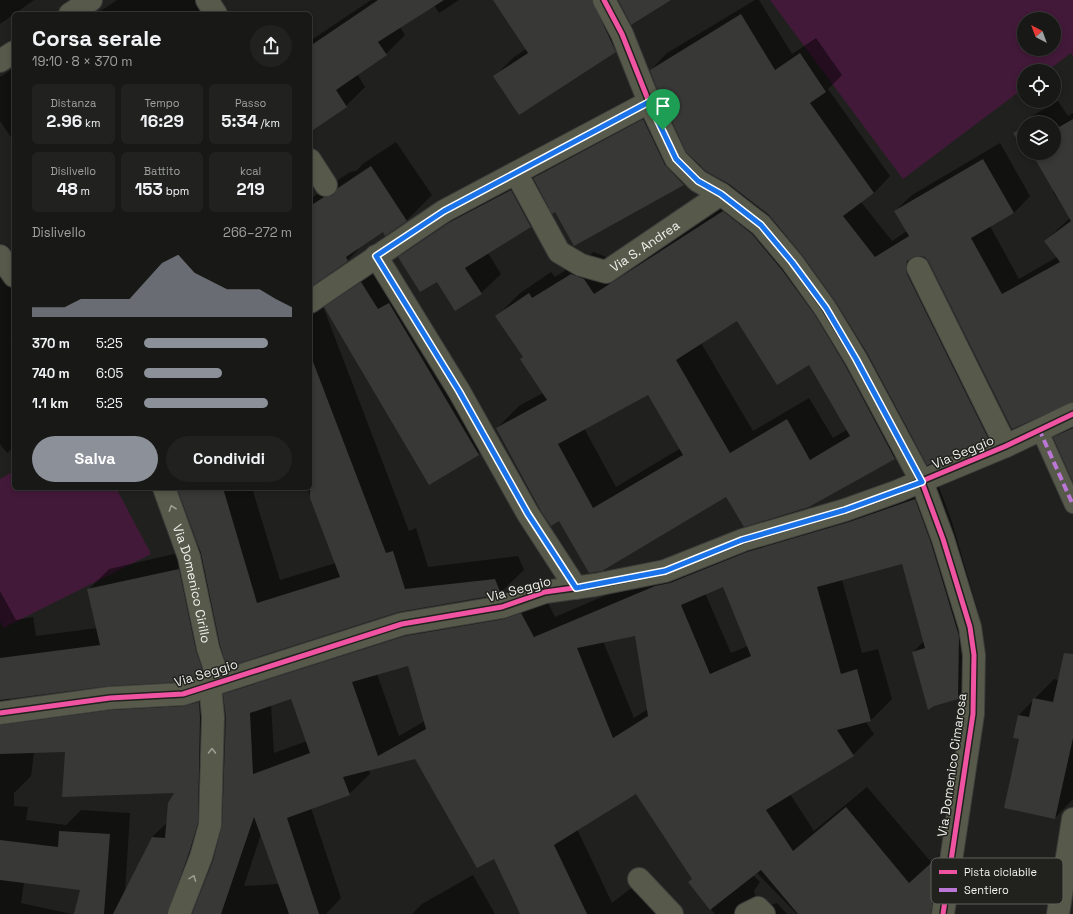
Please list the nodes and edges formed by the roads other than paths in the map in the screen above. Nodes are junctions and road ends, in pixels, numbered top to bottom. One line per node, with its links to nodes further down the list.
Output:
1 (91, 0): 4 (street)
2 (207, 0): 5 (street)
3 (604, 0): 8 (street, Via Domenico Cimarosa)
4 (73, 12)
5 (215, 12)
6 (12, 53): 7 (street)
7 (0, 61)
8 (649, 102): 10 (street); 12 (street, Via Domenico Cimarosa)
9 (312, 163): 11 (street)
10 (516, 173): 12 (street, Via S. Andrea); 14 (street)
11 (326, 185)
12 (721, 194): 21 (street, Via Domenico Cimarosa)
13 (0, 256): 16 (street)
14 (376, 256): 17 (street); 24 (street)
15 (918, 268): 20 (street)
16 (12, 273)
17 (312, 301)
18 (1073, 414): 19 (street, Via Seggio)
19 (1039, 429): 20 (street, Via Seggio); 23 (street)
20 (1006, 446): 21 (street, Via Seggio)
21 (922, 482): 24 (street, Via Seggio); 28 (street, Via Domenico Cimarosa)
22 (165, 490): 25 (street, Via Domenico Cirillo, one-way to 22)
23 (1073, 505)
24 (576, 588): 25 (street, Via Seggio)
25 (214, 683): 26 (street, Via Seggio); 33 (street, Via Domenico Cirillo, one-way to 25)
26 (0, 713)
27 (1073, 819): 30 (street)
28 (951, 858)
29 (639, 878): 34 (street)
30 (1063, 882)
31 (944, 904): 37 (street, Via Domenico Cimarosa)
32 (1060, 904): 38 (street)
33 (179, 914)
34 (672, 914)
35 (746, 914): 36 (street)
36 (764, 914)
37 (943, 914)
38 (1058, 914)

